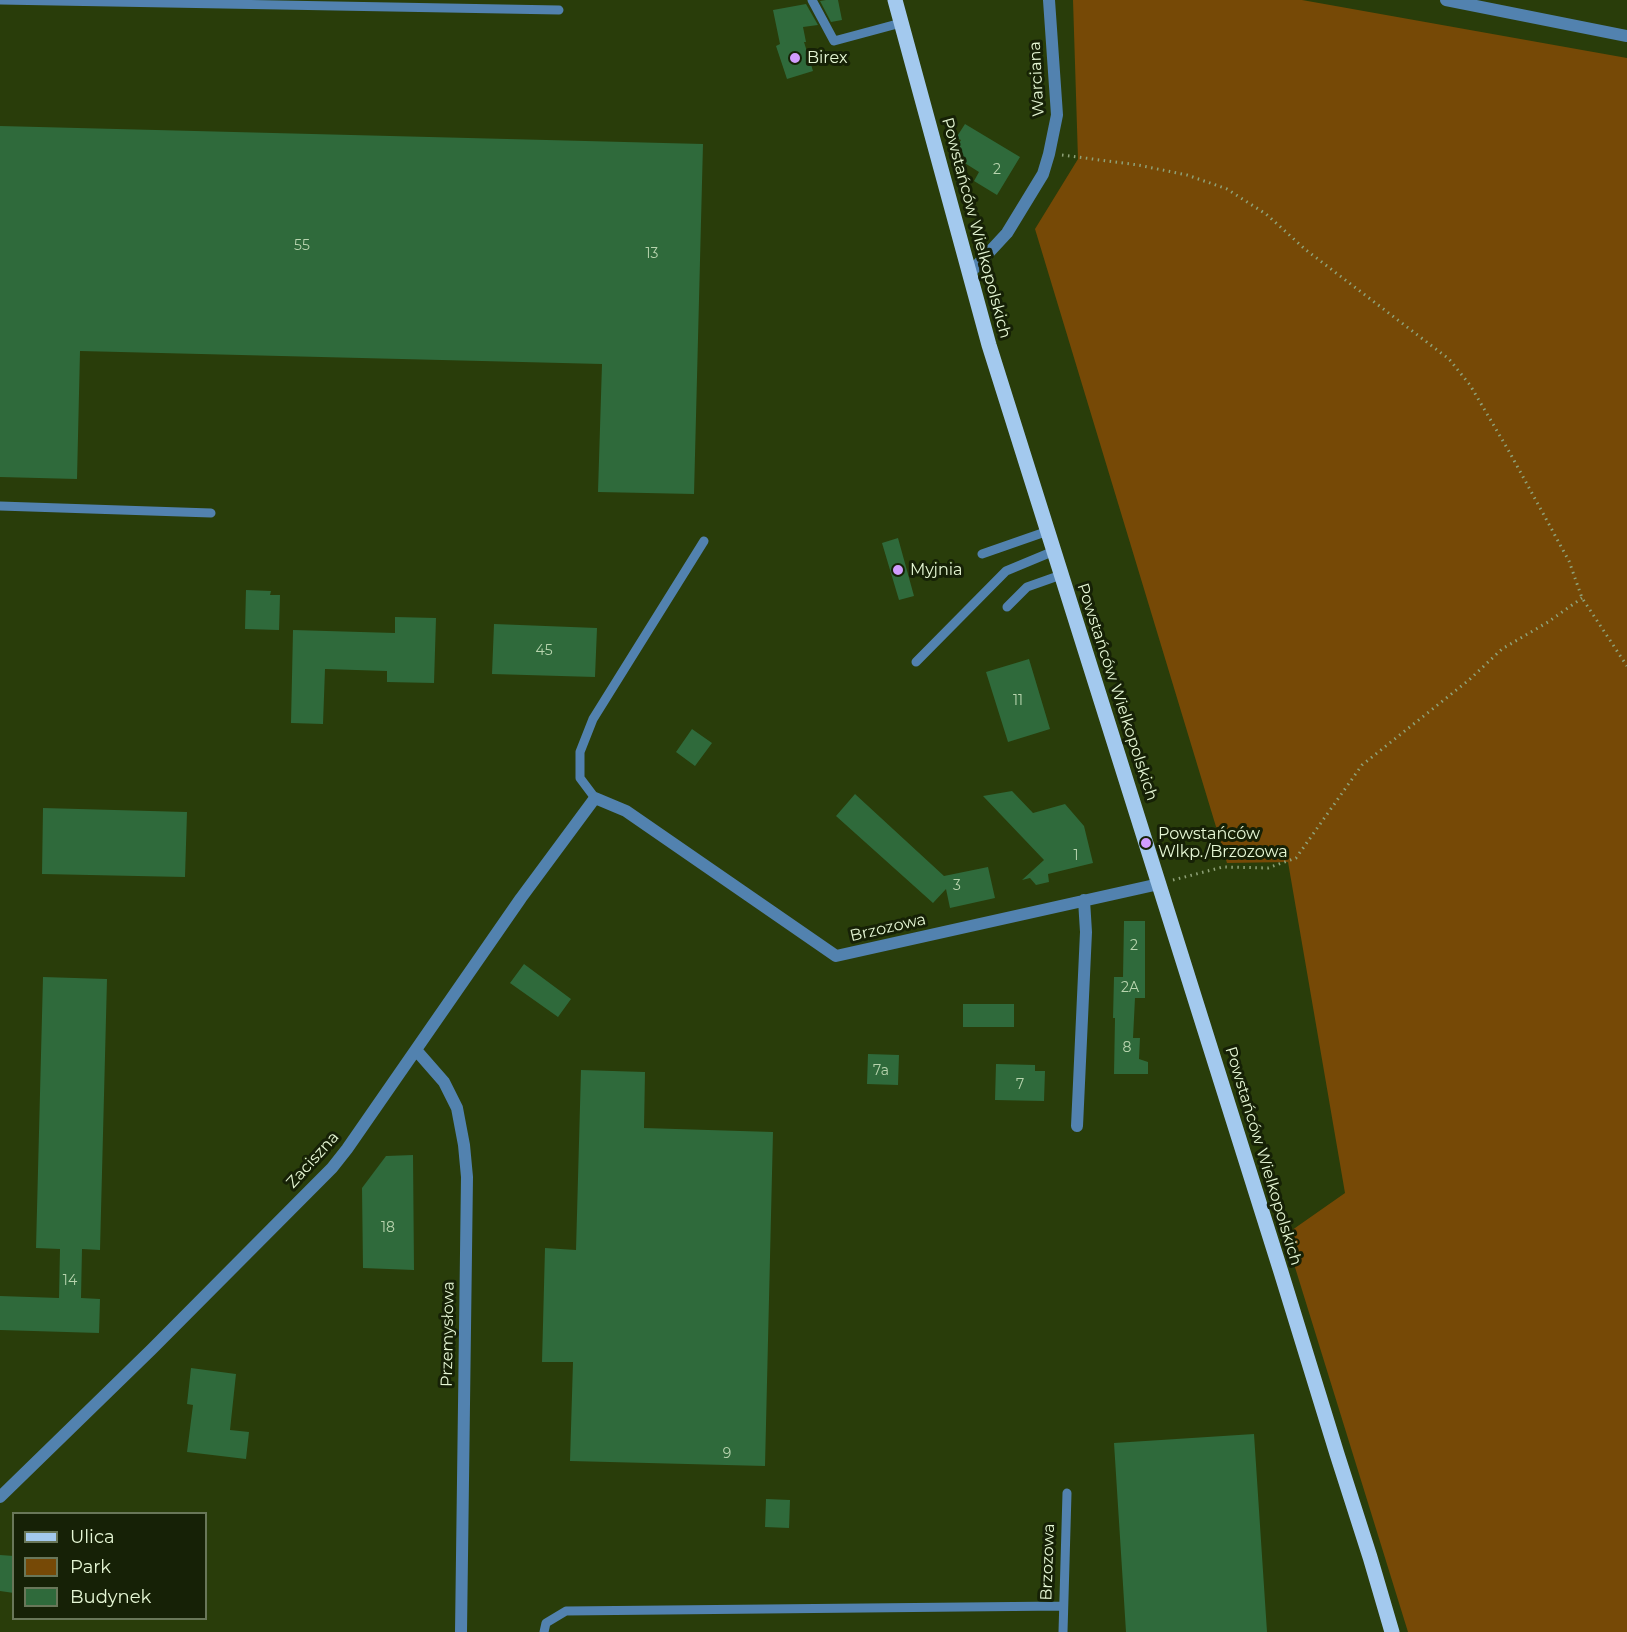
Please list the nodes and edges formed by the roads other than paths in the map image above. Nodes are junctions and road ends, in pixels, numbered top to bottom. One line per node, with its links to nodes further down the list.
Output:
1 (0, 0): 6 (lane)
2 (812, 0): 7 (lane)
3 (895, 0): 7 (main road, Powstańców Wielkopolskich)
4 (1049, 0): 9 (street, Warciana)
5 (1446, 0): 8 (street)
6 (559, 10)
7 (901, 23): 9 (main road, Powstańców Wielkopolskich)
8 (1627, 36)
9 (969, 274): 12 (main road, Powstańców Wielkopolskich)
10 (0, 506): 11 (lane)
11 (211, 513)
12 (1048, 531): 14 (main road, Powstańców Wielkopolskich); 15 (lane)
13 (704, 541): 19 (lane)
14 (1054, 551): 16 (main road, Powstańców Wielkopolskich); 18 (lane)
15 (982, 554)
16 (1061, 575): 17 (lane); 20 (main road, Powstańców Wielkopolskich)
17 (1007, 607)
18 (916, 662)
19 (595, 798): 21 (street, Brzozowa); 22 (street, Zaciszna)
20 (1159, 884): 21 (street, Brzozowa); 30 (main road, Powstańców Wielkopolskich)
21 (1084, 900): 23 (street)
22 (416, 1050): 25 (street, Zaciszna); 27 (street, Przemysłowa)
23 (1077, 1126)
24 (1067, 1493): 26 (lane, Brzozowa)
25 (0, 1497)
26 (1064, 1606): 28 (lane); 29 (lane, Brzozowa)
27 (461, 1632)
28 (544, 1632)
29 (1063, 1632)
30 (1392, 1632)

